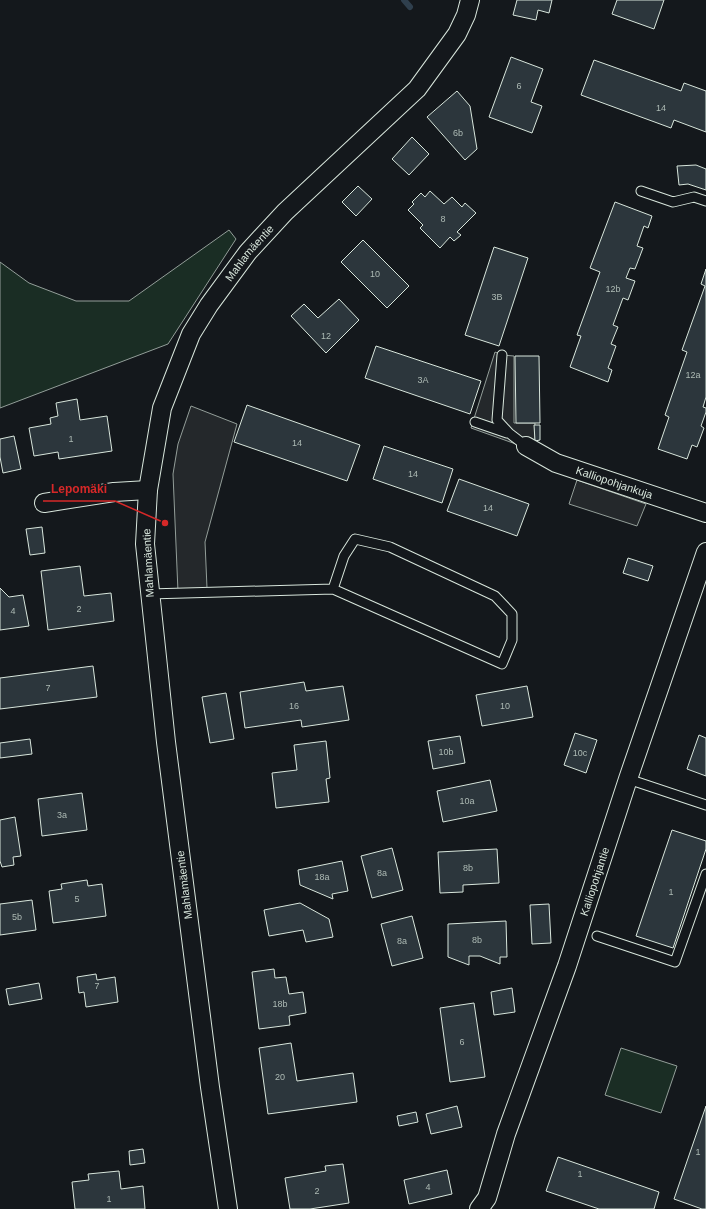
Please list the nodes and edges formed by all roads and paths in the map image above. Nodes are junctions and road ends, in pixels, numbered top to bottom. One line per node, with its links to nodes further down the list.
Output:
1 (470, 0): 8 (street, Mahlamäentie)
2 (641, 191): 3 (lane)
3 (706, 201)
4 (502, 355): 6 (lane)
5 (475, 422): 6 (lane)
6 (509, 433): 7 (lane)
7 (526, 446): 10 (street, Kalliopohjankuja)
8 (148, 490): 9 (street); 13 (street, Mahlamäentie)
9 (44, 503)
10 (706, 513)
11 (706, 552): 14 (street, Kalliopohjantie)
12 (333, 589): 12 (lane); 13 (lane)
13 (149, 594): 18 (street, Mahlamäentie)
14 (628, 779): 15 (lane); 19 (street, Kalliopohjantie)
15 (706, 805)
16 (706, 874): 17 (lane)
17 (597, 936)
18 (228, 1209)
19 (481, 1209)

